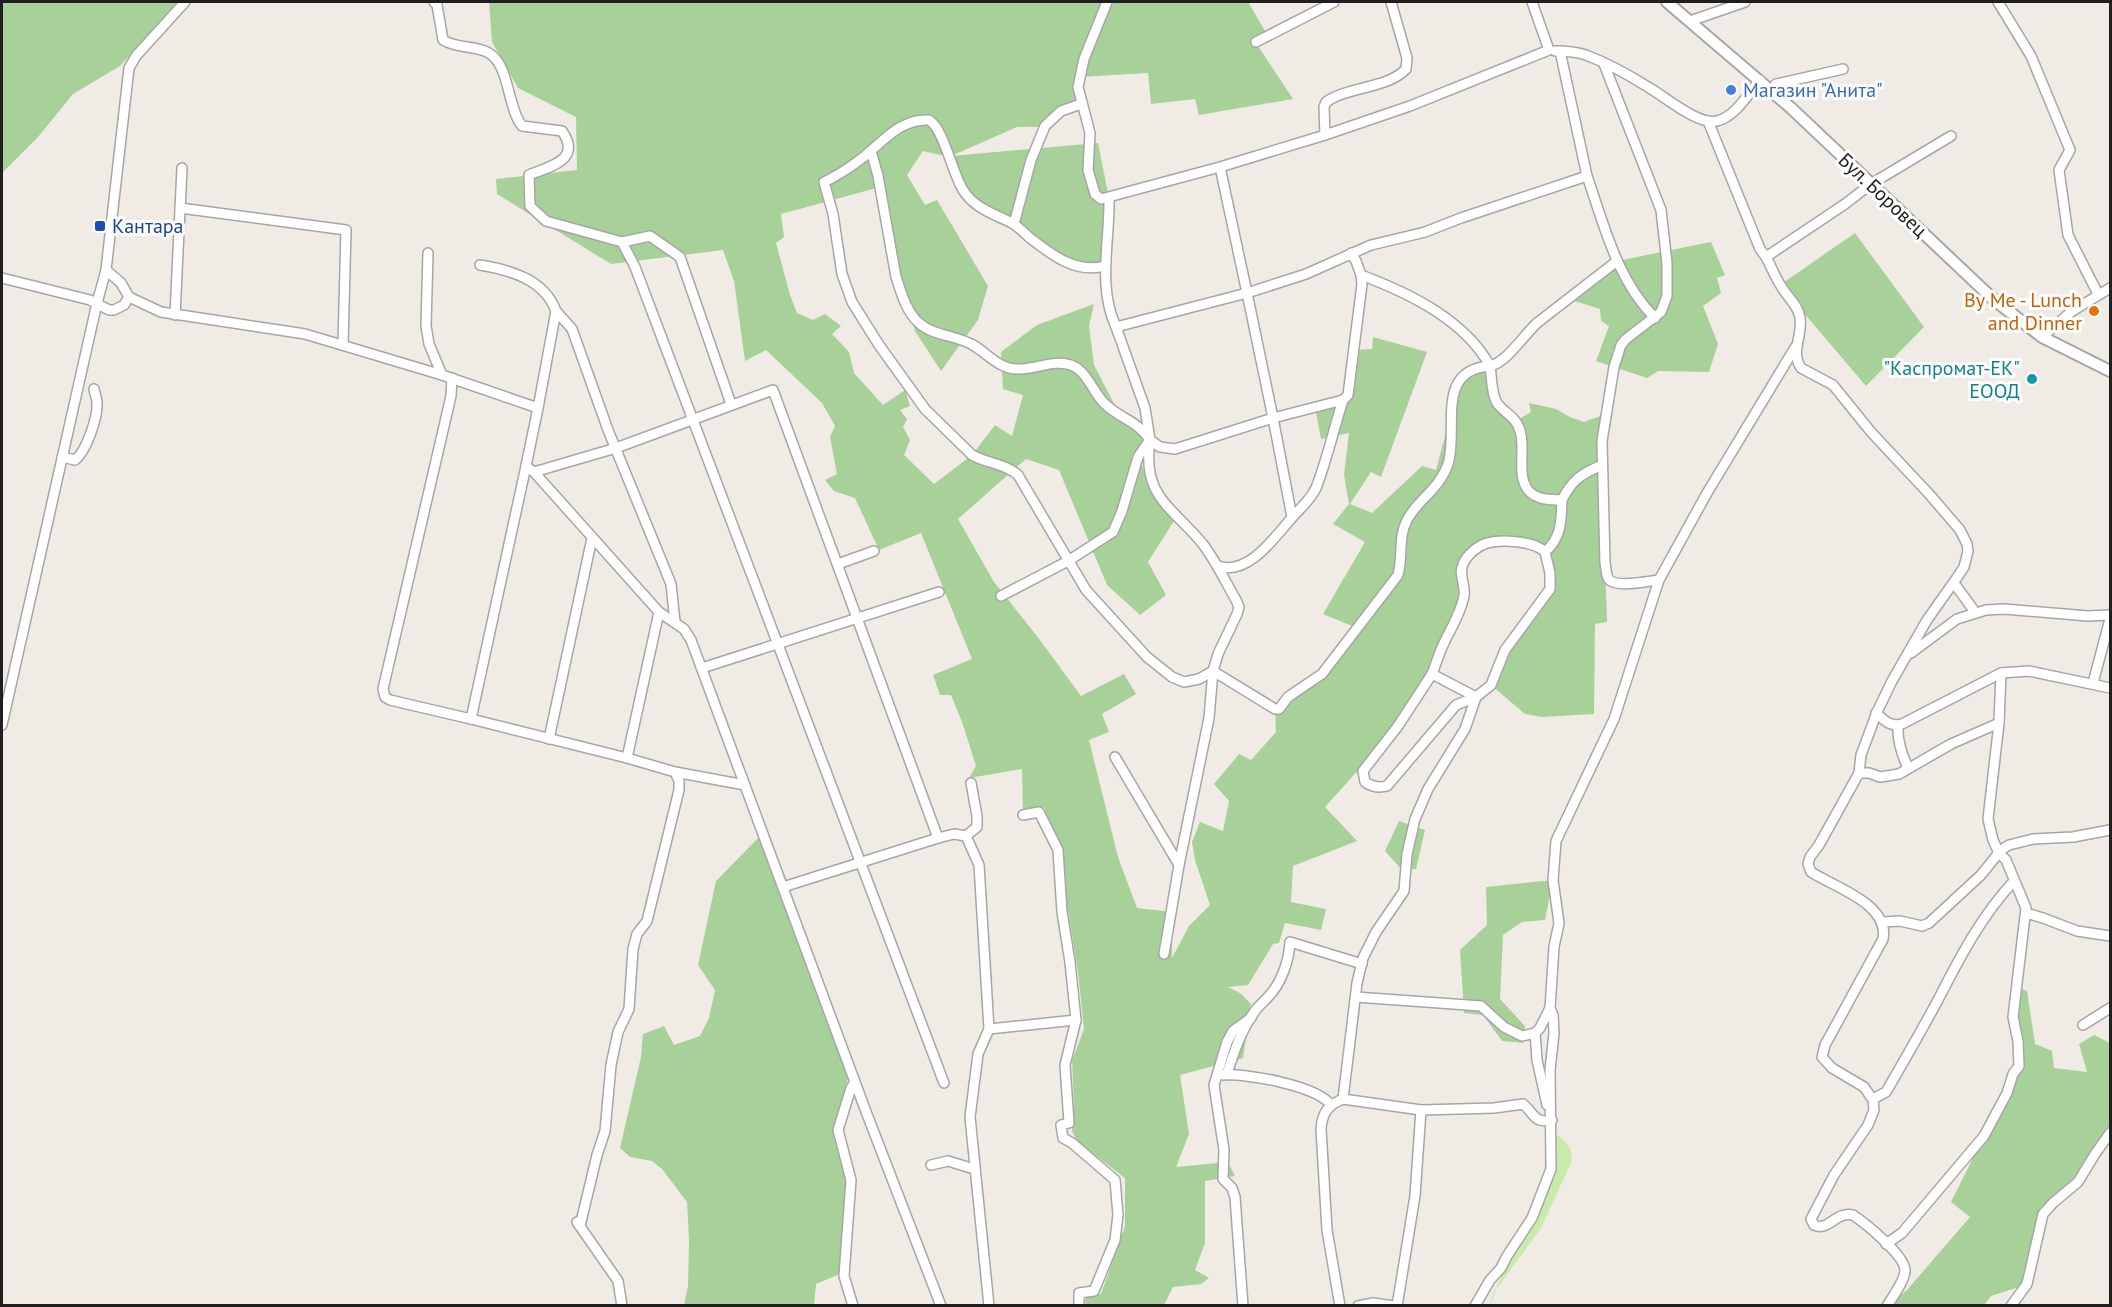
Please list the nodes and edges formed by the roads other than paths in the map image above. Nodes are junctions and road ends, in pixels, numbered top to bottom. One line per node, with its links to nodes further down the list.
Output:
1 (185, 2): 37 (street)
2 (434, 2): 30 (street)
3 (1107, 2): 18 (street)
4 (1334, 2): 11 (street)
5 (1391, 2): 20 (street)
6 (1532, 2): 12 (street)
7 (1667, 2): 10 (street, Бул. Боровец)
8 (1745, 2): 10 (street)
9 (1998, 2): 42 (street)
10 (1690, 21): 16 (street, Бул. Боровец)
11 (1256, 42)
12 (1549, 50): 13 (street); 20 (street)
13 (1560, 51): 14 (street); 25 (street)
14 (1604, 64): 19 (street); 47 (street)
15 (1843, 69): 17 (street)
16 (1760, 80): 17 (street, Бул. Боровец); 19 (street)
17 (1771, 90): 26 (street, Бул. Боровец)
18 (1081, 104): 27 (street); 29 (street)
19 (1708, 121): 33 (street)
20 (1325, 135): 23 (street)
21 (1951, 136): 26 (street)
22 (872, 151): 29 (street); 62 (street); 72 (street)
23 (1220, 167): 27 (street); 41 (street)
24 (182, 168): 28 (street)
25 (1587, 176): 32 (street); 34 (street)
26 (1871, 184): 33 (street); 49 (street, Бул. Боровец)
27 (1109, 198): 36 (street)
28 (180, 208): 46 (street); 50 (street)
29 (1014, 224): 36 (street)
30 (622, 242): 58 (street); 61 (street)
31 (428, 253): 54 (street)
32 (1351, 253): 38 (street); 41 (street)
33 (1766, 257): 51 (street)
34 (1617, 261): 47 (street); 52 (street)
35 (480, 265): 45 (street)
36 (1105, 266): 48 (street)
37 (106, 270): 43 (street); 44 (street)
38 (1361, 275): 52 (street); 57 (street)
39 (2, 278): 44 (street)
40 (2110, 288): 42 (street)
41 (1247, 293): 48 (street); 60 (street)
42 (2098, 294): 49 (street)
43 (129, 297): 44 (street); 46 (street)
44 (97, 303): 64 (street)
45 (556, 311): 59 (street); 63 (street)
46 (175, 315): 50 (street)
47 (1655, 318): 65 (street)
48 (1116, 327): 62 (street)
49 (2042, 337): 53 (street, Бул. Боровец)
50 (343, 345): 54 (street)
51 (1796, 346): 75 (street); 76 (street)
52 (1490, 366): 67 (street); 87 (street)
53 (2110, 371)
54 (441, 375): 55 (street)
55 (452, 378): 59 (street); 94 (street)
56 (94, 389): 64 (street)
57 (1343, 400): 60 (street); 68 (street)
58 (732, 404): 61 (street); 73 (street)
59 (538, 408): 66 (street)
60 (1273, 418): 62 (street); 68 (street)
61 (694, 419): 63 (street); 84 (street)
62 (1150, 440): 72 (street); 74 (street)
63 (615, 448): 66 (street); 83 (street)
64 (62, 457): 96 (street)
65 (1602, 465): 67 (street); 75 (street)
66 (530, 469): 69 (street); 94 (street)
67 (1562, 500): 71 (street)
68 (1292, 517): 74 (street)
69 (592, 538): 79 (street); 98 (street)
70 (874, 551): 73 (street)
71 (1545, 552): 89 (street); 92 (street)
72 (1068, 561): 78 (street); 87 (street)
73 (838, 564): 82 (street)
74 (1218, 566): 87 (street)
75 (1659, 580): 121 (street)
76 (1954, 584): 80 (street); 85 (street)
77 (939, 592): 82 (street)
78 (1001, 596)
79 (660, 612): 83 (street); 100 (street)
80 (1976, 612): 81 (street); 85 (street)
81 (2110, 617): 90 (street)
82 (857, 620): 84 (street); 109 (street)
83 (675, 622): 86 (street)
84 (779, 644): 86 (street); 111 (street)
85 (1909, 654): 93 (street)
86 (702, 668): 105 (street)
87 (1213, 670): 112 (street)
88 (2001, 673): 90 (street); 95 (street); 97 (street)
89 (1432, 674): 92 (street); 92 (street)
90 (2093, 683): 91 (street)
91 (2110, 688)
92 (1476, 697): 119 (street)
93 (1876, 713): 97 (street); 103 (street)
94 (471, 719): 98 (street)
95 (1999, 723): 101 (street); 110 (street)
96 (2, 725)
97 (1898, 725): 101 (street)
98 (549, 739): 100 (street)
99 (1116, 757): 112 (street)
100 (627, 758): 102 (street)
101 (1908, 768): 103 (street)
102 (675, 772): 105 (street); 142 (street)
103 (1859, 773): 116 (street)
104 (970, 783): 108 (street)
105 (745, 785): 114 (street)
106 (1023, 815): 124 (street)
107 (2110, 830): 110 (street)
108 (966, 836): 109 (street); 126 (street)
109 (938, 838): 111 (street)
110 (1999, 853): 113 (street); 116 (street)
111 (861, 864): 114 (street); 130 (street)
112 (1179, 865): 118 (street)
113 (2014, 881): 115 (street); 133 (street)
114 (783, 887): 129 (street)
115 (2026, 913): 117 (street); 141 (street)
116 (1883, 922): 133 (street)
117 (2110, 936)
118 (1164, 954)
119 (1362, 964): 120 (street); 123 (street)
120 (1356, 997): 127 (street); 132 (street)
121 (1550, 1008): 127 (street); 135 (street)
122 (2110, 1008): 125 (street)
123 (1251, 1018): 128 (street); 131 (street)
124 (1076, 1020): 126 (street); 146 (street)
125 (2083, 1025)
126 (989, 1029): 140 (street)
127 (1535, 1033): 135 (street)
128 (1227, 1074): 131 (street); 134 (street)
129 (855, 1082): 143 (street); 144 (street)
130 (944, 1083)
131 (1214, 1085): 147 (street)
132 (1343, 1099): 134 (street); 136 (street)
133 (1872, 1099): 141 (street)
134 (1331, 1105): 148 (street)
135 (1551, 1109): 137 (street)
136 (1421, 1110): 137 (street); 150 (street)
137 (1552, 1120): 151 (street)
138 (2110, 1133): 153 (street)
139 (931, 1165): 140 (street)
140 (974, 1169): 145 (street)
141 (1886, 1244): 152 (street)
142 (622, 1305)
143 (853, 1305)
144 (941, 1305)
145 (989, 1305)
146 (1079, 1305)
147 (1244, 1305)
148 (1340, 1305)
149 (1358, 1305): 150 (street)
150 (1396, 1305)
151 (1475, 1305)
152 (1887, 1305)
153 (2011, 1305)

